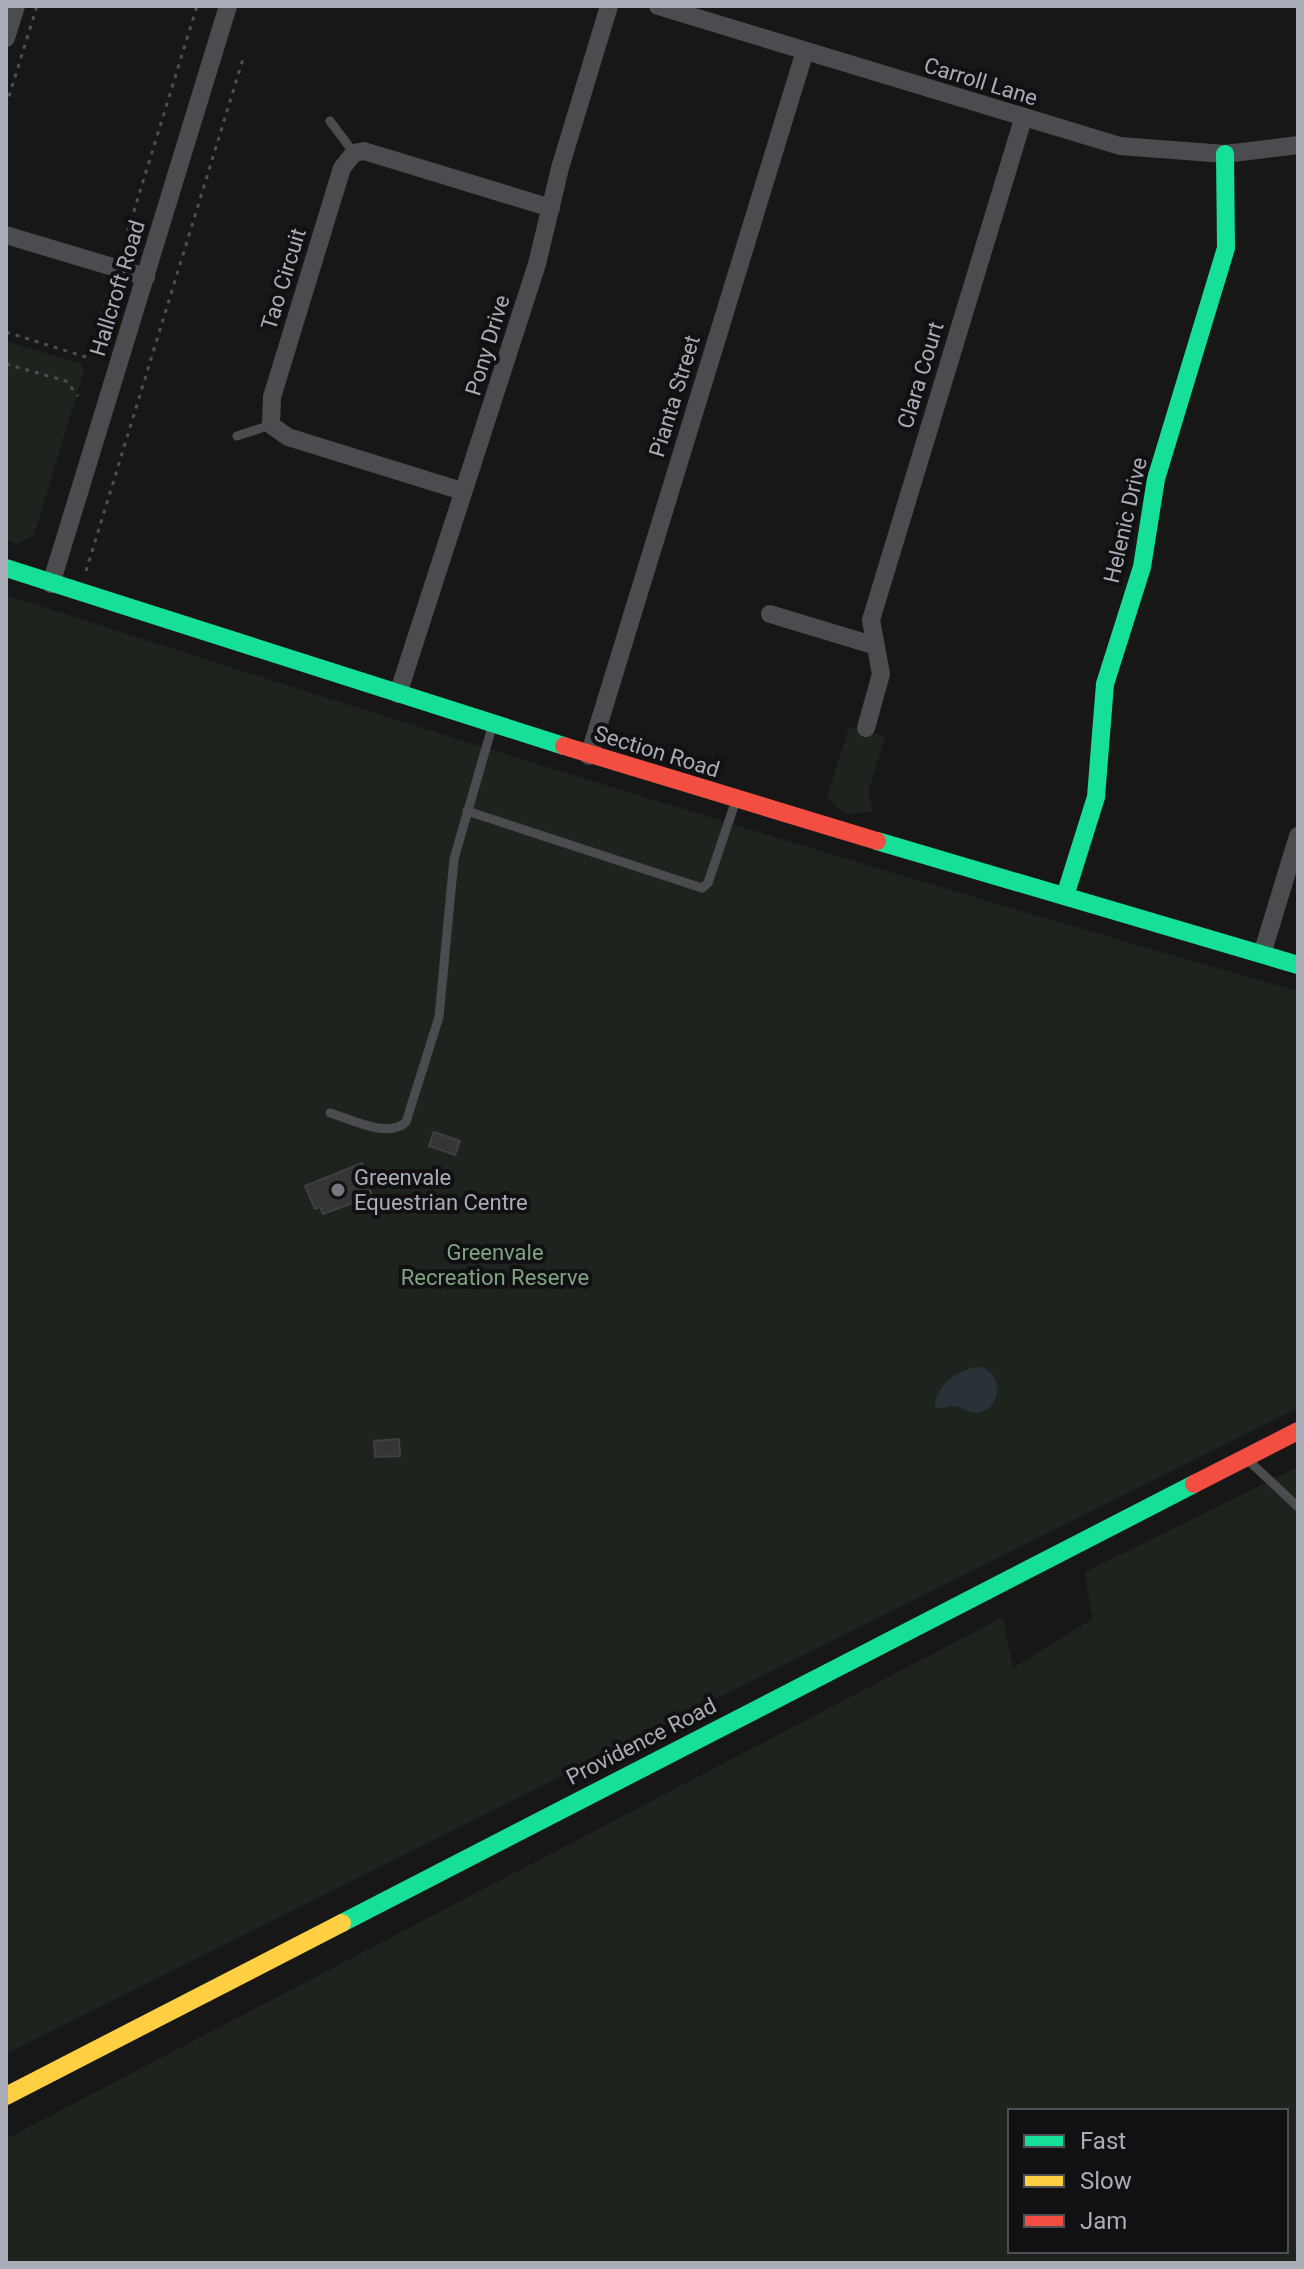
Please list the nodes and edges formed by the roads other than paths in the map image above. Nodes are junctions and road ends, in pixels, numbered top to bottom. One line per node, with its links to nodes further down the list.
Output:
1 (228, 6): 12 (street, Hallcroft Road)
2 (609, 6): 10 (street, Pony Drive)
3 (658, 6): 4 (street, Carroll Lane)
4 (805, 51): 5 (street, Carroll Lane); 23 (street, Pianta Street)
5 (1023, 119): 9 (street, Carroll Lane); 19 (street, Clara Court)
6 (330, 121): 8 (lane)
7 (1298, 145): 9 (street, Carroll Lane)
8 (354, 153): 10 (street); 13 (street, Tao Circuit)
9 (1225, 154): 27 (street, Helenic Drive)
10 (551, 208): 15 (street, Pony Drive)
11 (6, 235): 12 (street)
12 (146, 277): 17 (street, Hallcroft Road)
13 (271, 425): 14 (lane); 15 (street)
14 (237, 436)
15 (462, 491): 20 (street, Pony Drive)
16 (6, 568): 17 (street, Section Road)
17 (51, 584): 20 (street, Section Road)
18 (770, 614): 19 (street)
19 (876, 646): 22 (street, Clara Court)
20 (398, 694): 21 (street, Section Road)
21 (493, 724): 23 (street, Section Road); 25 (lane)
22 (866, 728)
23 (589, 756): 24 (street, Section Road)
24 (736, 800): 25 (lane); 27 (street, Section Road)
25 (467, 811): 30 (lane)
26 (1298, 836): 28 (street)
27 (1065, 896): 28 (street, Section Road)
28 (1262, 954): 29 (street, Section Road)
29 (1298, 965)
30 (330, 1113)
31 (1298, 1431): 32 (street, Providence Road)
32 (1245, 1456): 33 (lane); 34 (street, Providence Road)
33 (1298, 1507)
34 (6, 2096)

